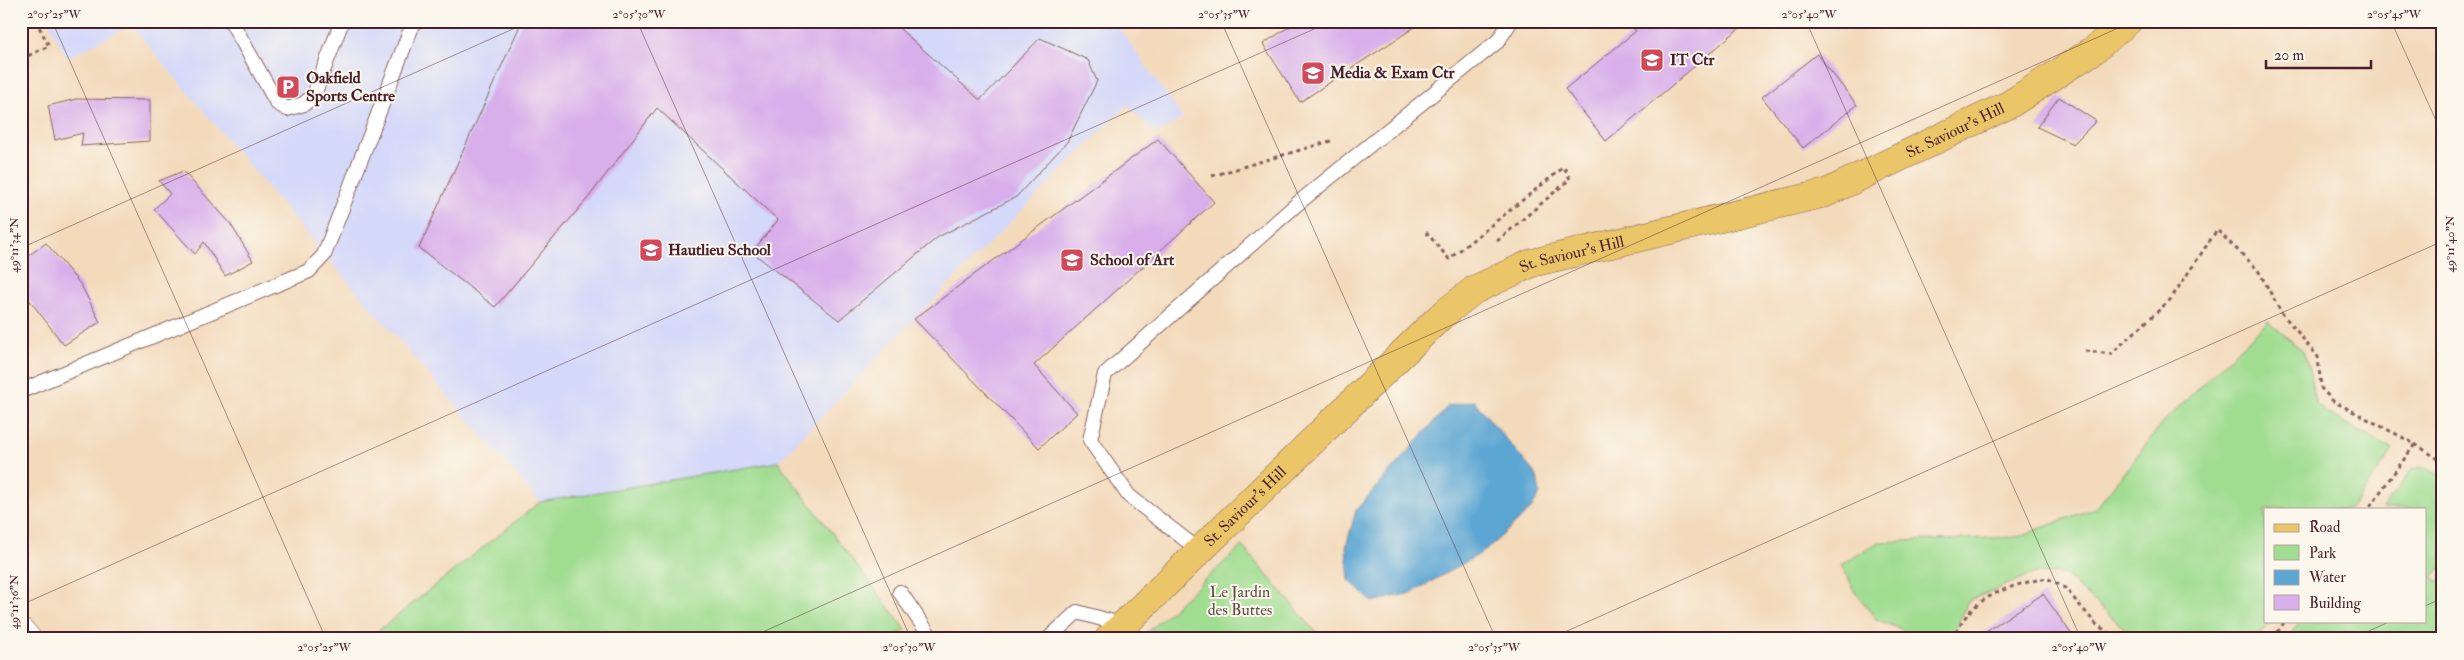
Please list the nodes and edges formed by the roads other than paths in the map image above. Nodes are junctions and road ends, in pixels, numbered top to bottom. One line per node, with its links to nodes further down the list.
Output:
1 (230, 21): 2 (lane)
2 (342, 21)
3 (414, 21): 6 (lane)
4 (1511, 21): 7 (lane)
5 (2128, 21): 7 (main road, St. Saviour's Hill)
6 (21, 391)
7 (1200, 551): 10 (main road, St. Saviour's Hill)
8 (900, 592): 12 (lane)
9 (21, 632): 11 (street)
10 (1117, 632): 13 (lane)
11 (27, 639)
12 (932, 639)
13 (1048, 639)

